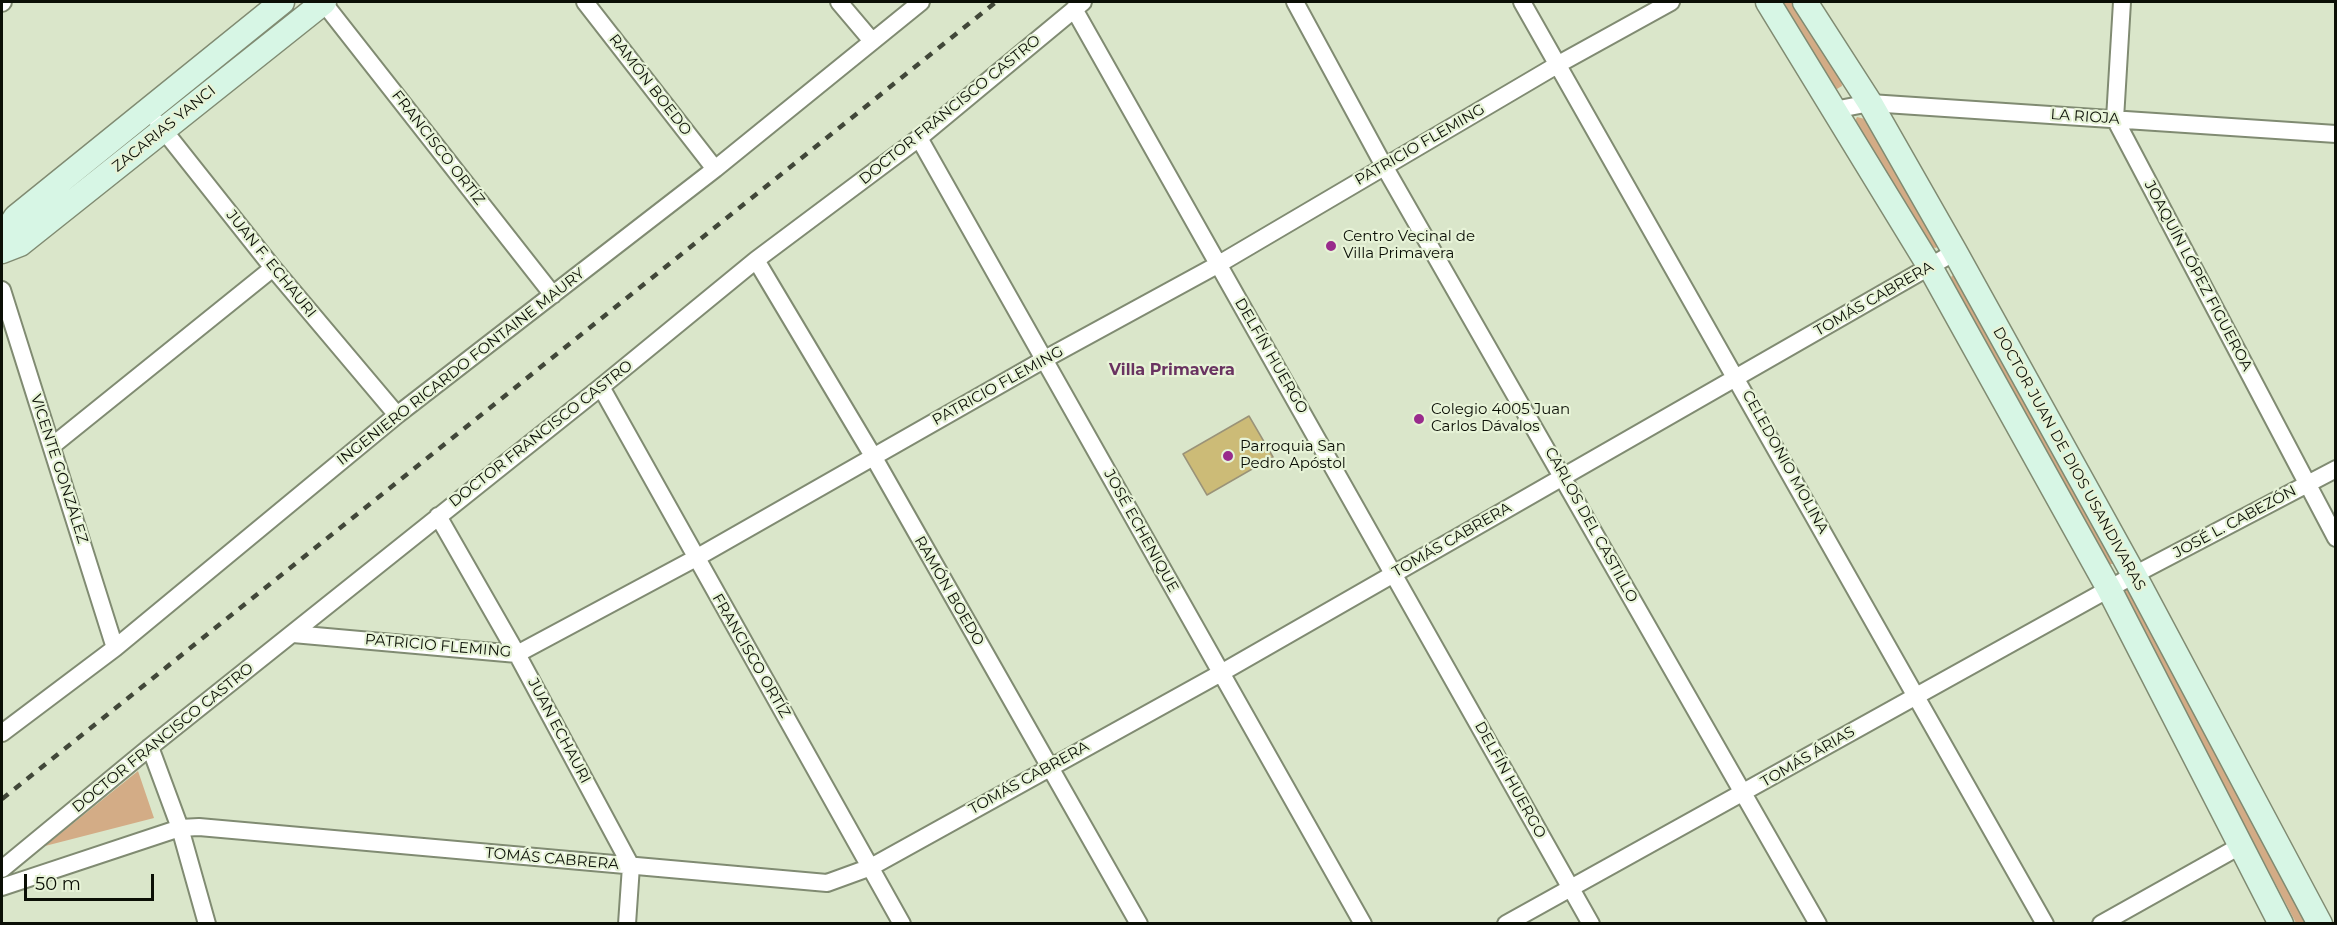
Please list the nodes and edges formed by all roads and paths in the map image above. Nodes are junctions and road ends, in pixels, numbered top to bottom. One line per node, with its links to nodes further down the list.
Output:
1 (282, 2): 16 (main road, ZACARIAS YANCI)
2 (323, 2): 19 (main road, ZACARIAS YANCI); 32 (street, FRANCISCO ORTÍZ)
3 (585, 2): 23 (street, RAMÓN BOEDO)
4 (839, 2): 13 (street)
5 (921, 2): 13 (street, INGENIERO RICARDO FONTAINE MAURY)
6 (1295, 2): 22 (street, CARLOS DEL CASTILLO)
7 (1522, 2): 14 (street, CELEDONIO MOLINA)
8 (1671, 2): 14 (street, PATRICIO FLEMING)
9 (1768, 2): 17 (main road, DOCTOR JUAN DE DIOS USANDIVARAS)
10 (1805, 2): 15 (main road, DOCTOR JUAN DE DIOS USANDIVARAS)
11 (2122, 2): 18 (street)
12 (1079, 5): 21 (street, DOCTOR FRANCISCO CASTRO); 28 (street, DELFÍN HUERGO)
13 (872, 41): 23 (street, INGENIERO RICARDO FONTAINE MAURY)
14 (1557, 65): 22 (street, PATRICIO FLEMING); 34 (street, CELEDONIO MOLINA)
15 (1870, 103): 17 (street, LA RIOJA); 18 (street, LA RIOJA); 26 (main road, DOCTOR JUAN DE DIOS USANDIVARAS)
16 (148, 110): 19 (street, JUAN F. ECHAURI); 24 (main road, ZACARIAS YANCI)
17 (1834, 110): 29 (main road, DOCTOR JUAN DE DIOS USANDIVARAS)
18 (2115, 119): 20 (street, LA RIOJA); 41 (street, JOAQUÍN LÓPEZ FIGUEROA)
19 (163, 129): 25 (main road, ZACARIAS YANCI); 30 (street, JUAN F. ECHAURI)
20 (2336, 134)
21 (920, 138): 27 (street, DOCTOR FRANCISCO CASTRO); 33 (street, JOSÉ ECHENIQUE)
22 (1384, 166): 28 (street, PATRICIO FLEMING); 40 (street, CARLOS DEL CASTILLO)
23 (715, 169): 32 (street, INGENIERO RICARDO FONTAINE MAURY)
24 (2, 238)
25 (2, 251)
26 (1955, 252): 29 (street, TOMÁS CABRERA); 46 (main road, DOCTOR JUAN DE DIOS USANDIVARAS)
27 (756, 260): 35 (street, DOCTOR FRANCISCO CASTRO); 38 (street, RAMÓN BOEDO)
28 (1219, 264): 33 (street, PATRICIO FLEMING); 45 (street, DELFÍN HUERGO)
29 (1930, 267): 34 (street, TOMÁS CABRERA); 47 (main road, DOCTOR JUAN DE DIOS USANDIVARAS)
30 (273, 268): 36 (street, JUAN F. ECHAURI); 37 (street)
31 (2, 290): 37 (street, VICENTE GONZÁLEZ)
32 (553, 295): 36 (street, INGENIERO RICARDO FONTAINE MAURY)
33 (1045, 359): 38 (street, PATRICIO FLEMING); 51 (street, JOSÉ ECHENIQUE)
34 (1737, 376): 40 (street, TOMÁS CABRERA); 52 (street, CELEDONIO MOLINA)
35 (601, 387): 42 (street, DOCTOR FRANCISCO CASTRO); 44 (street, FRANCISCO ORTÍZ)
36 (397, 415): 49 (street, INGENIERO RICARDO FONTAINE MAURY)
37 (52, 446): 49 (street, VICENTE GONZÁLEZ)
38 (873, 456): 44 (street, PATRICIO FLEMING); 55 (street, RAMÓN BOEDO)
39 (2336, 469): 41 (street, JOSÉ L. CABEZÓN)
40 (1564, 476): 45 (street, TOMÁS CABRERA); 56 (street, CARLOS DEL CASTILLO)
41 (2307, 483): 43 (street, JOAQUÍN LÓPEZ FIGUEROA); 46 (street, JOSÉ L. CABEZÓN)
42 (438, 516): 48 (street, DOCTOR FRANCISCO CASTRO); 50 (street, JUAN ECHAURI)
43 (2336, 538)
44 (696, 558): 50 (street, PATRICIO FLEMING); 60 (street, FRANCISCO ORTÍZ)
45 (1395, 573): 51 (street, TOMÁS CABRERA); 63 (street, DELFÍN HUERGO)
46 (2134, 575): 47 (street, JOSÉ L. CABEZÓN); 75 (main road, DOCTOR JUAN DE DIOS USANDIVARAS)
47 (2109, 589): 52 (street, TOMÁS ÁRIAS); 58 (main road, DOCTOR JUAN DE DIOS USANDIVARAS)
48 (294, 634): 50 (street, PATRICIO FLEMING); 54 (street, DOCTOR FRANCISCO CASTRO)
49 (115, 648): 53 (street, INGENIERO RICARDO FONTAINE MAURY)
50 (517, 654): 59 (street, JUAN ECHAURI)
51 (1221, 673): 55 (street, TOMÁS CABRERA); 68 (street, JOSÉ ECHENIQUE)
52 (1916, 695): 56 (street, TOMÁS ÁRIAS); 72 (street, CELEDONIO MOLINA)
53 (4, 725)
54 (150, 747): 57 (street); 61 (street, DOCTOR FRANCISCO CASTRO)
55 (1049, 766): 60 (street, TOMÁS CABRERA); 67 (street, RAMÓN BOEDO)
56 (1743, 794): 63 (street, TOMÁS ÁRIAS); 71 (street, CARLOS DEL CASTILLO)
57 (180, 828): 59 (street, TOMÁS CABRERA); 62 (street, TOMÁS CABRERA); 64 (street)
58 (2240, 846): 73 (street); 74 (main road, DOCTOR JUAN DE DIOS USANDIVARAS)
59 (631, 866): 60 (street, TOMÁS CABRERA); 65 (street)
60 (871, 867): 66 (street, FRANCISCO ORTÍZ)
61 (2, 869)
62 (2, 887)
63 (1570, 888): 69 (street, TOMÁS ÁRIAS); 70 (street, DELFÍN HUERGO)
64 (207, 924)
65 (627, 924)
66 (902, 924)
67 (1138, 924)
68 (1363, 924)
69 (1506, 924)
70 (1591, 924)
71 (1818, 924)
72 (2045, 924)
73 (2101, 924)
74 (2281, 924)
75 (2320, 924)

